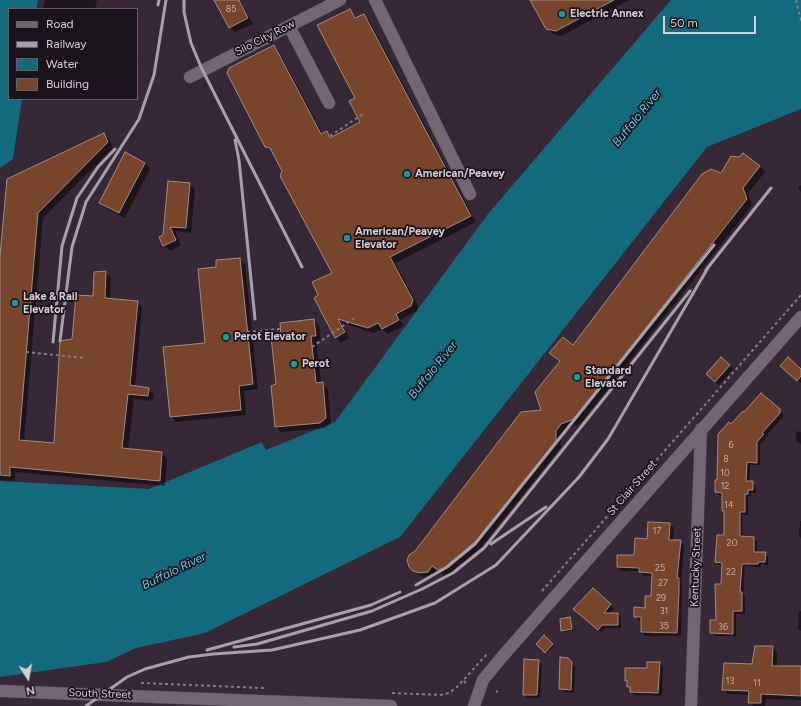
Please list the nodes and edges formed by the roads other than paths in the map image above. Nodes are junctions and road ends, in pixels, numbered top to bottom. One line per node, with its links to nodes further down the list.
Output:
1 (340, 0): 3 (street, Silo City Row)
2 (375, 0): 6 (street)
3 (289, 26): 4 (street, Silo City Row); 5 (street)
4 (190, 77)
5 (329, 103)
6 (470, 194)
7 (801, 317): 8 (street, St Clair Street)
8 (701, 429): 13 (street, St Clair Street); 14 (street, Kentucky Street)
9 (0, 690): 10 (street, South Street)
10 (89, 700): 11 (street, South Street)
11 (239, 703): 12 (street, South Street)
12 (391, 706)
13 (474, 706)
14 (691, 706)

